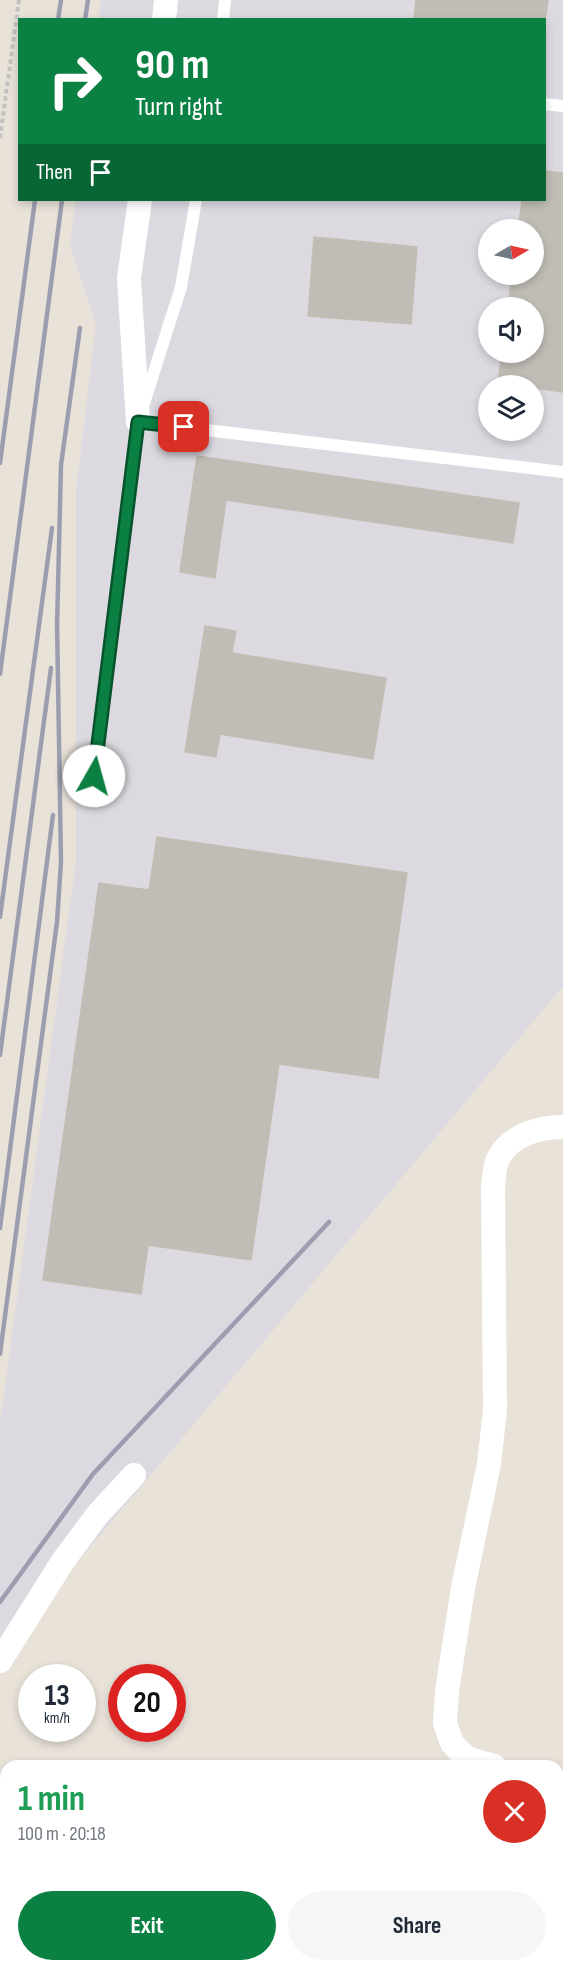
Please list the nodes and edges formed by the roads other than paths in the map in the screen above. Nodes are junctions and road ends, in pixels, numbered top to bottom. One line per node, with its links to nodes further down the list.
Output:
1 (166, 0): 3 (street)
2 (225, 0): 4 (lane)
3 (164, 18)
4 (223, 18)
5 (546, 104): 6 (lane)
6 (563, 106)
7 (140, 201): 9 (street)
8 (196, 201): 9 (lane)
9 (138, 422): 10 (lane); 11 (lane)
10 (563, 472)
11 (94, 776)
12 (563, 1127): 15 (street)
13 (134, 1475): 14 (street)
14 (0, 1661)
15 (473, 1760)

